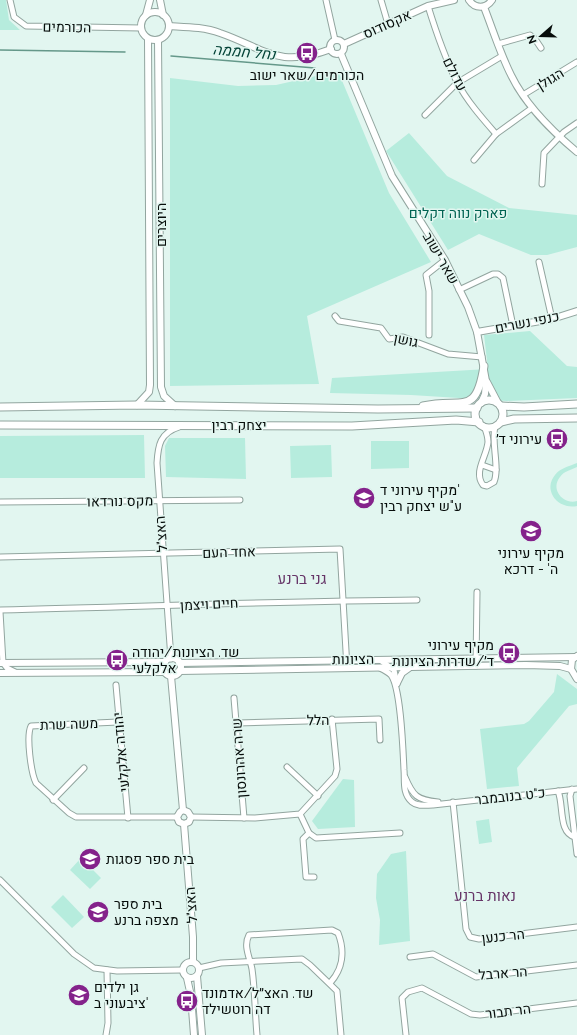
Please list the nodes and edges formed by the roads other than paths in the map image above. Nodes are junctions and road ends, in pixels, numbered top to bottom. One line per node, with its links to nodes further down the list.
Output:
1 (10, 0): 15 (street, הכורמים)
2 (150, 0): 11 (street)
3 (160, 0): 12 (street)
4 (326, 0): 18 (street)
5 (381, 0): 13 (street)
6 (454, 0): 9 (street, אקסודוס)
7 (469, 0): 10 (street)
8 (492, 0): 10 (street)
9 (428, 6): 13 (street, אקסודוס); 26 (street, עדולם)
10 (484, 7): 20 (street)
11 (146, 15): 12 (street); 15 (street)
12 (163, 15): 14 (street)
13 (388, 24): 19 (street, אקסודוס)
14 (169, 26): 17 (street); 22 (street)
15 (141, 28): 16 (street)
16 (148, 39): 17 (street); 50 (street, היוצרים)
17 (158, 40): 52 (street, היוצרים)
18 (335, 40): 19 (street); 22 (street)
19 (344, 44): 23 (street)
20 (498, 44): 21 (street); 24 (street)
21 (541, 48)
22 (331, 49): 23 (street)
23 (341, 54): 36 (street, שאר ישוב)
24 (502, 56): 26 (street); 27 (street)
25 (577, 62): 27 (street, הגולן)
26 (457, 82): 29 (street); 31 (street, עדולם)
27 (523, 95): 28 (street)
28 (532, 108): 31 (street); 32 (street)
29 (425, 115)
30 (577, 123): 32 (street)
31 (496, 134): 34 (street)
32 (560, 137): 33 (street); 35 (street)
33 (577, 152)
34 (474, 160)
35 (542, 184)
36 (445, 260): 38 (street, שאר ישוב); 44 (street, גושן)
37 (539, 262): 41 (street)
38 (459, 290): 42 (street); 43 (street, שאר ישוב)
39 (577, 312): 41 (street, כנפי נשרים)
40 (335, 316): 45 (street, גושן)
41 (552, 318): 42 (street, כנפי נשרים)
42 (513, 326): 43 (street, כנפי נשרים)
43 (477, 332): 45 (street, שאר ישוב)
44 (429, 335)
45 (482, 357): 46 (street, שאר ישוב)
46 (484, 366): 47 (street, שאר ישוב); 54 (main road)
47 (486, 381): 48 (street, שאר ישוב); 51 (street, שאר ישוב)
48 (499, 404): 49 (main road); 51 (main road); 57 (main road)
49 (577, 404)
50 (137, 405): 52 (main road, יצחק רבין); 53 (main road, יצחק רבין)
51 (479, 405): 54 (main road, יצחק רבין); 56 (main road)
52 (174, 406): 54 (main road, יצחק רבין)
53 (0, 407)
54 (413, 409)
55 (577, 418): 57 (main road)
56 (481, 424): 57 (main road); 59 (main road, יצחק רבין); 60 (street)
57 (498, 424): 61 (street)
58 (0, 425): 59 (main road, יצחק רבין)
59 (185, 425): 62 (street, האצ"ל)
60 (482, 465): 61 (street); 61 (street)
61 (496, 470)
62 (159, 500): 63 (street, מקס נורדאו); 64 (street, מקס נורדאו); 65 (street, האצ"ל)
63 (240, 500)
64 (0, 502)
65 (163, 554): 66 (street, אחד העם); 69 (street, אחד העם); 70 (street, האצ"ל)
66 (0, 556)
67 (477, 592): 73 (street)
68 (417, 600): 69 (street, חיים ויצמן)
69 (344, 601): 70 (street, חיים ויצמן); 74 (street, אחד העם)
70 (166, 606): 71 (street, חיים ויצמן); 76 (street, האצ"ל)
71 (0, 611): 78 (street)
72 (576, 656): 73 (street, הציונות); 84 (street)
73 (476, 657): 75 (street, הציונות); 79 (street)
74 (347, 659): 75 (street, הציונות); 77 (street, הציונות); 80 (street, אחד העם)
75 (378, 659): 82 (street)
76 (168, 660): 77 (street); 78 (street); 86 (street)
77 (179, 663): 85 (street)
78 (1, 664): 88 (street)
79 (476, 666): 83 (street, הציונות); 84 (street, הציונות)
80 (348, 668): 81 (street, הציונות); 85 (street, הציונות)
81 (380, 668): 82 (street, הציונות); 93 (street, כ"ט בנובמבר)
82 (392, 668): 83 (street, הציונות); 91 (street, כ"ט בנובמבר)
83 (410, 668): 91 (street)
84 (571, 669): 90 (street)
85 (180, 671): 89 (street)
86 (164, 672): 88 (street); 89 (street)
87 (0, 673): 88 (street)
88 (18, 673)
89 (171, 676): 106 (street)
90 (577, 679)
91 (397, 683): 93 (street, כ"ט בנובמבר)
92 (116, 685): 96 (street, יהודה אלקלעי)
93 (397, 693): 105 (street, כ"ט בנובמבר)
94 (234, 698): 97 (street, שרה אהרונסון)
95 (332, 719): 97 (street, הלל); 98 (street, הלל); 103 (street)
96 (118, 722): 104 (street, משה שרת); 110 (street, יהודה אלקלעי)
97 (236, 723): 111 (street, שרה אהרונסון)
98 (380, 740)
99 (287, 767): 103 (street)
100 (84, 768): 104 (street)
101 (575, 789): 102 (street, כ"ט בנובמבר); 115 (street)
102 (558, 791): 105 (street, כ"ט בנובמבר); 115 (street)
103 (318, 796): 107 (street)
104 (53, 800): 110 (street, משה שרת)
105 (453, 802): 119 (street, הר כנען)
106 (183, 810): 108 (street); 109 (street)
107 (300, 814): 111 (street); 113 (street)
108 (177, 817): 110 (street, משה שרת); 112 (street)
109 (191, 817): 111 (street); 112 (street)
110 (128, 818)
111 (244, 818)
112 (184, 824): 122 (street, האצ"ל)
113 (309, 833): 114 (street); 117 (street)
114 (400, 833)
115 (575, 837): 116 (street)
116 (577, 854)
117 (314, 877)
118 (0, 880): 125 (street)
119 (577, 927)
120 (410, 956): 123 (street, הר ארבל)
121 (249, 961): 124 (street); 129 (street); 129 (street); 134 (street)
122 (192, 962): 124 (street); 126 (street)
123 (577, 965)
124 (199, 968): 127 (street)
125 (106, 970): 126 (street); 131 (street)
126 (182, 970): 128 (street)
127 (197, 976): 128 (street); 133 (street)
128 (187, 978): 132 (street)
129 (330, 983): 135 (street)
130 (577, 1003): 136 (street, הר תבור)
131 (106, 1035)
132 (194, 1035)
133 (202, 1035)
134 (257, 1035)
135 (341, 1035)
136 (406, 1035)

